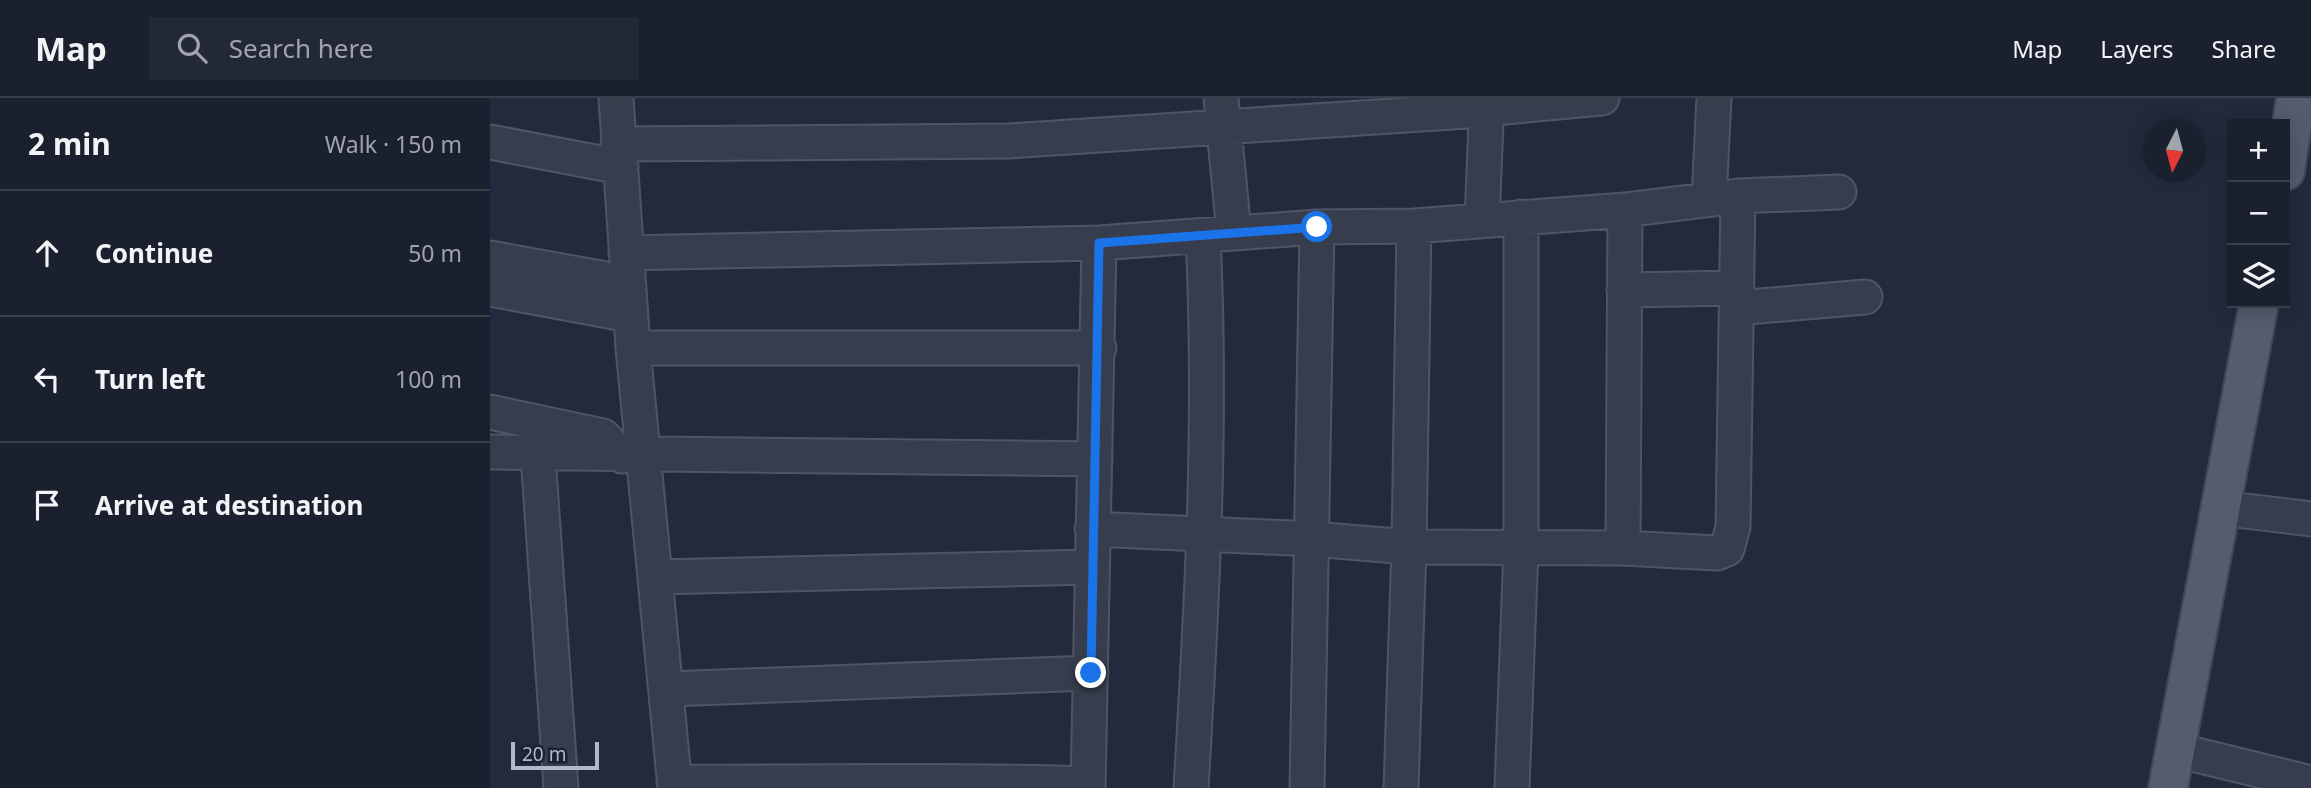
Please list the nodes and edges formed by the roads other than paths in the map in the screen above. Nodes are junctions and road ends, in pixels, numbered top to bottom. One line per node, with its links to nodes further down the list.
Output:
1 (616, 98): 9 (street)
2 (1602, 98): 5 (street)
3 (1714, 98): 13 (street)
4 (2296, 98): 7 (main road)
5 (1487, 103): 6 (street); 16 (street)
6 (1222, 112): 9 (street); 19 (street)
7 (2290, 138)
8 (490, 142): 9 (street)
9 (620, 155): 22 (street)
10 (2311, 170): 11 (street)
11 (2290, 172)
12 (1839, 192): 13 (street)
13 (1723, 197): 14 (street); 26 (street)
14 (1625, 210): 15 (street); 24 (street)
15 (1521, 217): 16 (street); 41 (street)
16 (1482, 220): 17 (street)
17 (1414, 226): 18 (street); 40 (street)
18 (1317, 227): 19 (street); 39 (street)
19 (1218, 234): 20 (street); 38 (street)
20 (1099, 243): 22 (street); 29 (street)
21 (490, 258): 22 (street)
22 (628, 284): 23 (street); 28 (street)
23 (490, 289)
24 (1624, 290): 26 (street); 42 (street)
25 (1865, 297): 26 (street)
26 (1737, 298): 42 (street)
27 (2258, 308): 35 (main road)
28 (633, 348): 29 (street); 33 (street)
29 (1099, 348): 34 (street)
30 (490, 412): 33 (street)
31 (490, 452): 32 (street)
32 (538, 455): 33 (street); 53 (street)
33 (633, 456): 34 (street); 44 (street)
34 (1095, 458): 37 (street)
35 (2220, 508): 36 (street); 47 (main road)
36 (2311, 519)
37 (1093, 529): 38 (street); 43 (street)
38 (1206, 536): 39 (street); 54 (street)
39 (1311, 539): 40 (street); 55 (street)
40 (1409, 547): 41 (street); 56 (street)
41 (1521, 547): 42 (street); 57 (street)
42 (1623, 548)
43 (1091, 567): 44 (street); 45 (street)
44 (656, 577): 46 (street)
45 (1091, 673): 46 (street); 52 (street)
46 (668, 689): 50 (street)
47 (2176, 750): 48 (street); 58 (main road)
48 (2311, 783)
49 (942, 784): 51 (street); 52 (street)
50 (675, 785): 51 (street)
51 (826, 786)
52 (1088, 786)
53 (561, 788)
54 (1191, 788)
55 (1307, 788)
56 (1401, 788)
57 (1512, 788)
58 (2168, 788)

